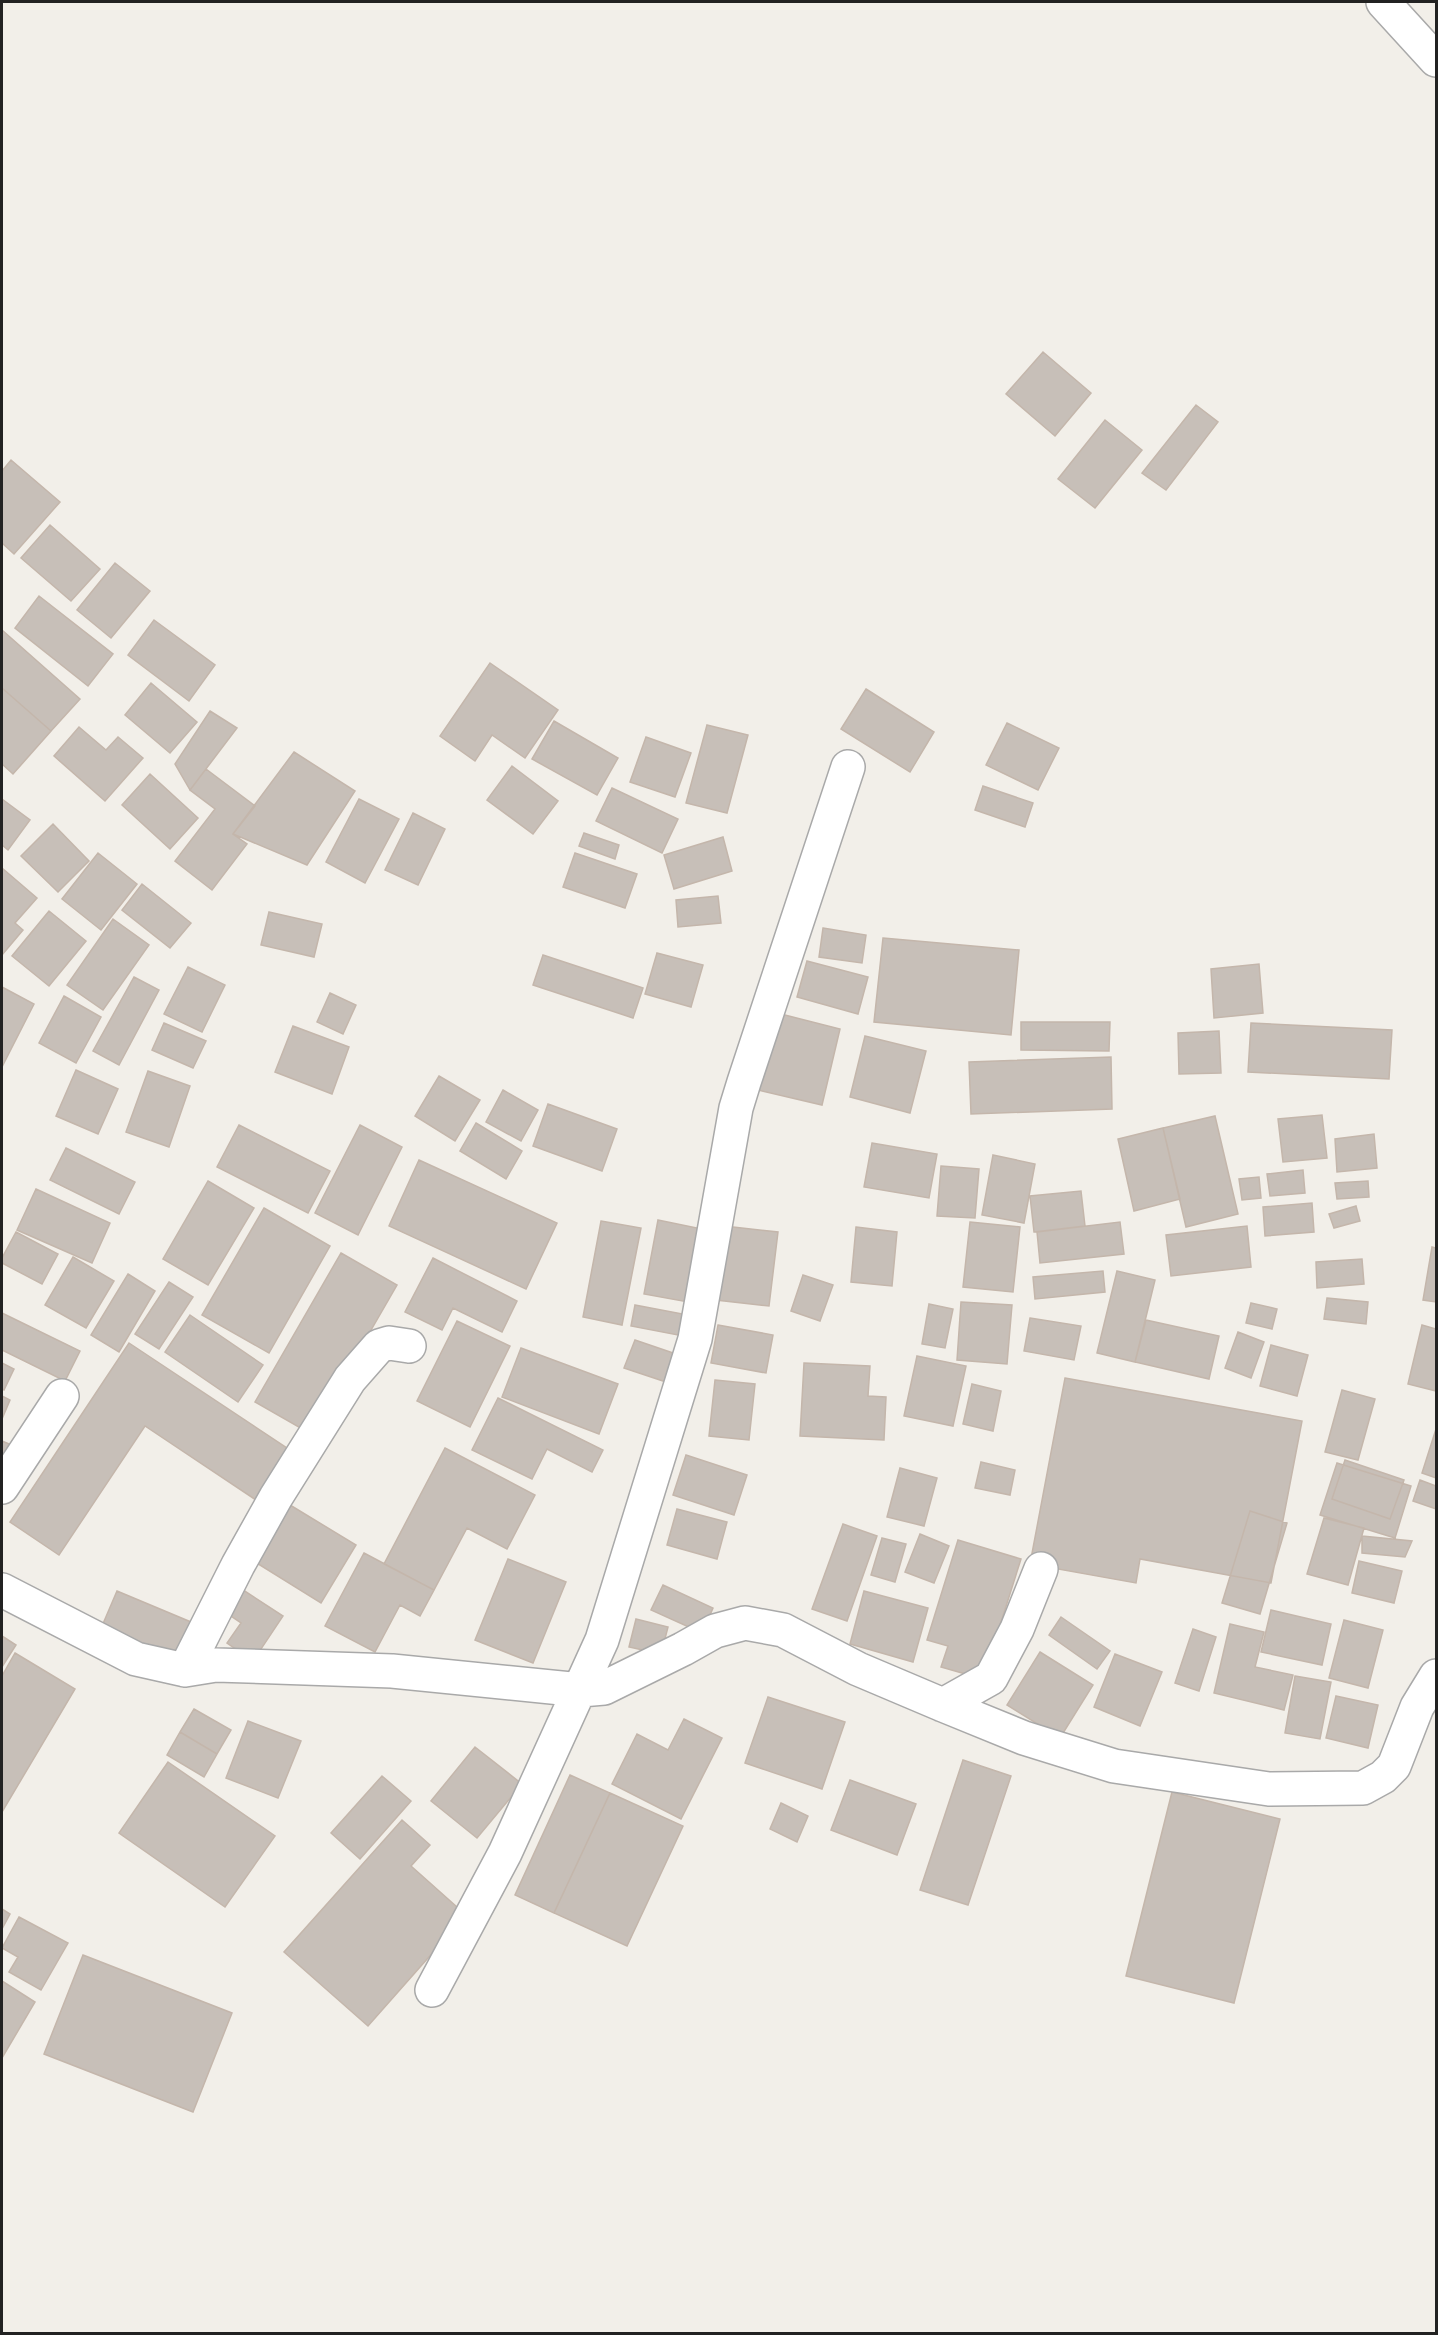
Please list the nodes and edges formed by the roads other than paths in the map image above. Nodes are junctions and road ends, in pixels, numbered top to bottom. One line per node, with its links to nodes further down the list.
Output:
1 (1383, 2): 2 (street)
2 (1437, 60)
3 (848, 767): 11 (street)
4 (409, 1346): 9 (street)
5 (62, 1396): 6 (street)
6 (2, 1487)
7 (1041, 1569): 12 (street)
8 (2, 1590): 9 (street)
9 (185, 1670): 11 (street)
10 (1437, 1676): 13 (street)
11 (581, 1690): 12 (street); 14 (street)
12 (943, 1705): 13 (street)
13 (1427, 1707)
14 (432, 1990)

